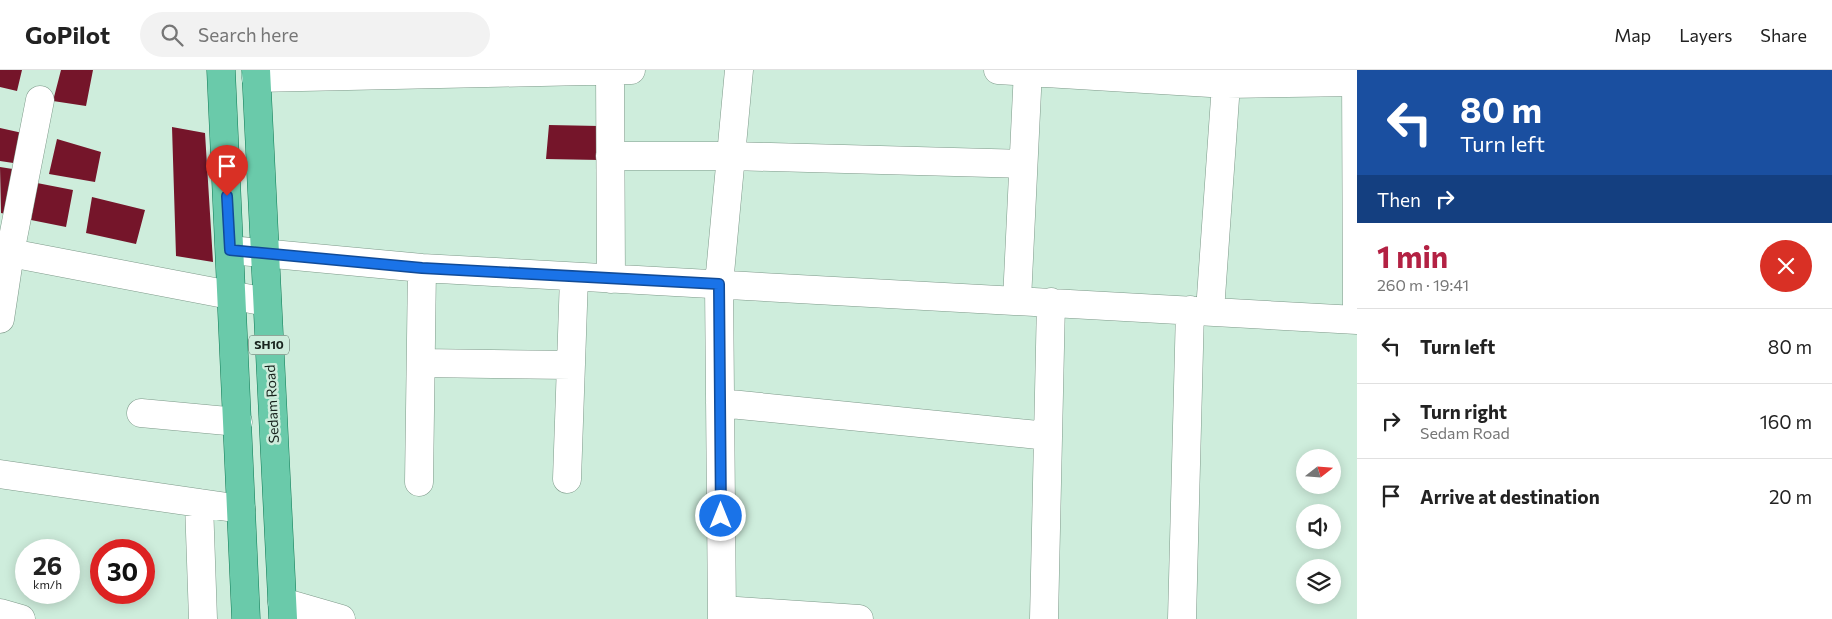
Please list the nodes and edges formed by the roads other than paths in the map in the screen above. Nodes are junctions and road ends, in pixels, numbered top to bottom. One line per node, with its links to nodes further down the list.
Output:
1 (221, 70): 14 (main road, SH10)
2 (739, 70): 12 (street)
3 (998, 70): 4 (street)
4 (1028, 70): 8 (street); 13 (street)
5 (1356, 70): 9 (street)
6 (617, 71): 7 (street); 11 (street)
7 (256, 74): 16 (main road, Sedam Road / SH10)
8 (1227, 77): 9 (street); 25 (street)
9 (1357, 82): 27 (street)
10 (40, 100): 15 (street)
11 (610, 156): 12 (street); 19 (street)
12 (731, 156): 13 (street); 20 (street)
13 (1023, 164): 22 (street)
14 (230, 250): 16 (street); 21 (main road, SH10)
15 (5, 252): 21 (street); 26 (street)
16 (265, 254): 17 (street); 23 (main road, Sedam Road / SH10)
17 (422, 268): 18 (street); 28 (street)
18 (574, 277): 19 (street); 29 (street)
19 (611, 279): 20 (street)
20 (719, 284): 22 (street); 30 (street)
21 (232, 295): 23 (street); 32 (main road, SH10)
22 (1017, 300): 24 (street)
23 (267, 302): 39 (main road, Sedam Road / SH10)
24 (1051, 302): 25 (street); 33 (street)
25 (1200, 310): 27 (street); 48 (street)
26 (0, 319)
27 (1357, 319)
28 (421, 363): 29 (street); 36 (street)
29 (571, 364): 35 (street)
30 (720, 403): 33 (street); 41 (street)
31 (140, 413): 32 (street)
32 (238, 422): 38 (main road, SH10)
33 (1048, 436): 47 (street)
34 (0, 474): 37 (street)
35 (567, 479)
36 (419, 482)
37 (199, 503): 38 (street); 43 (street)
38 (241, 509): 44 (main road, SH10)
39 (282, 611): 45 (street)
40 (0, 613): 42 (street)
41 (722, 614): 46 (street)
42 (21, 619)
43 (203, 619)
44 (246, 619)
45 (342, 619)
46 (859, 619)
47 (1044, 619)
48 (1182, 619)

